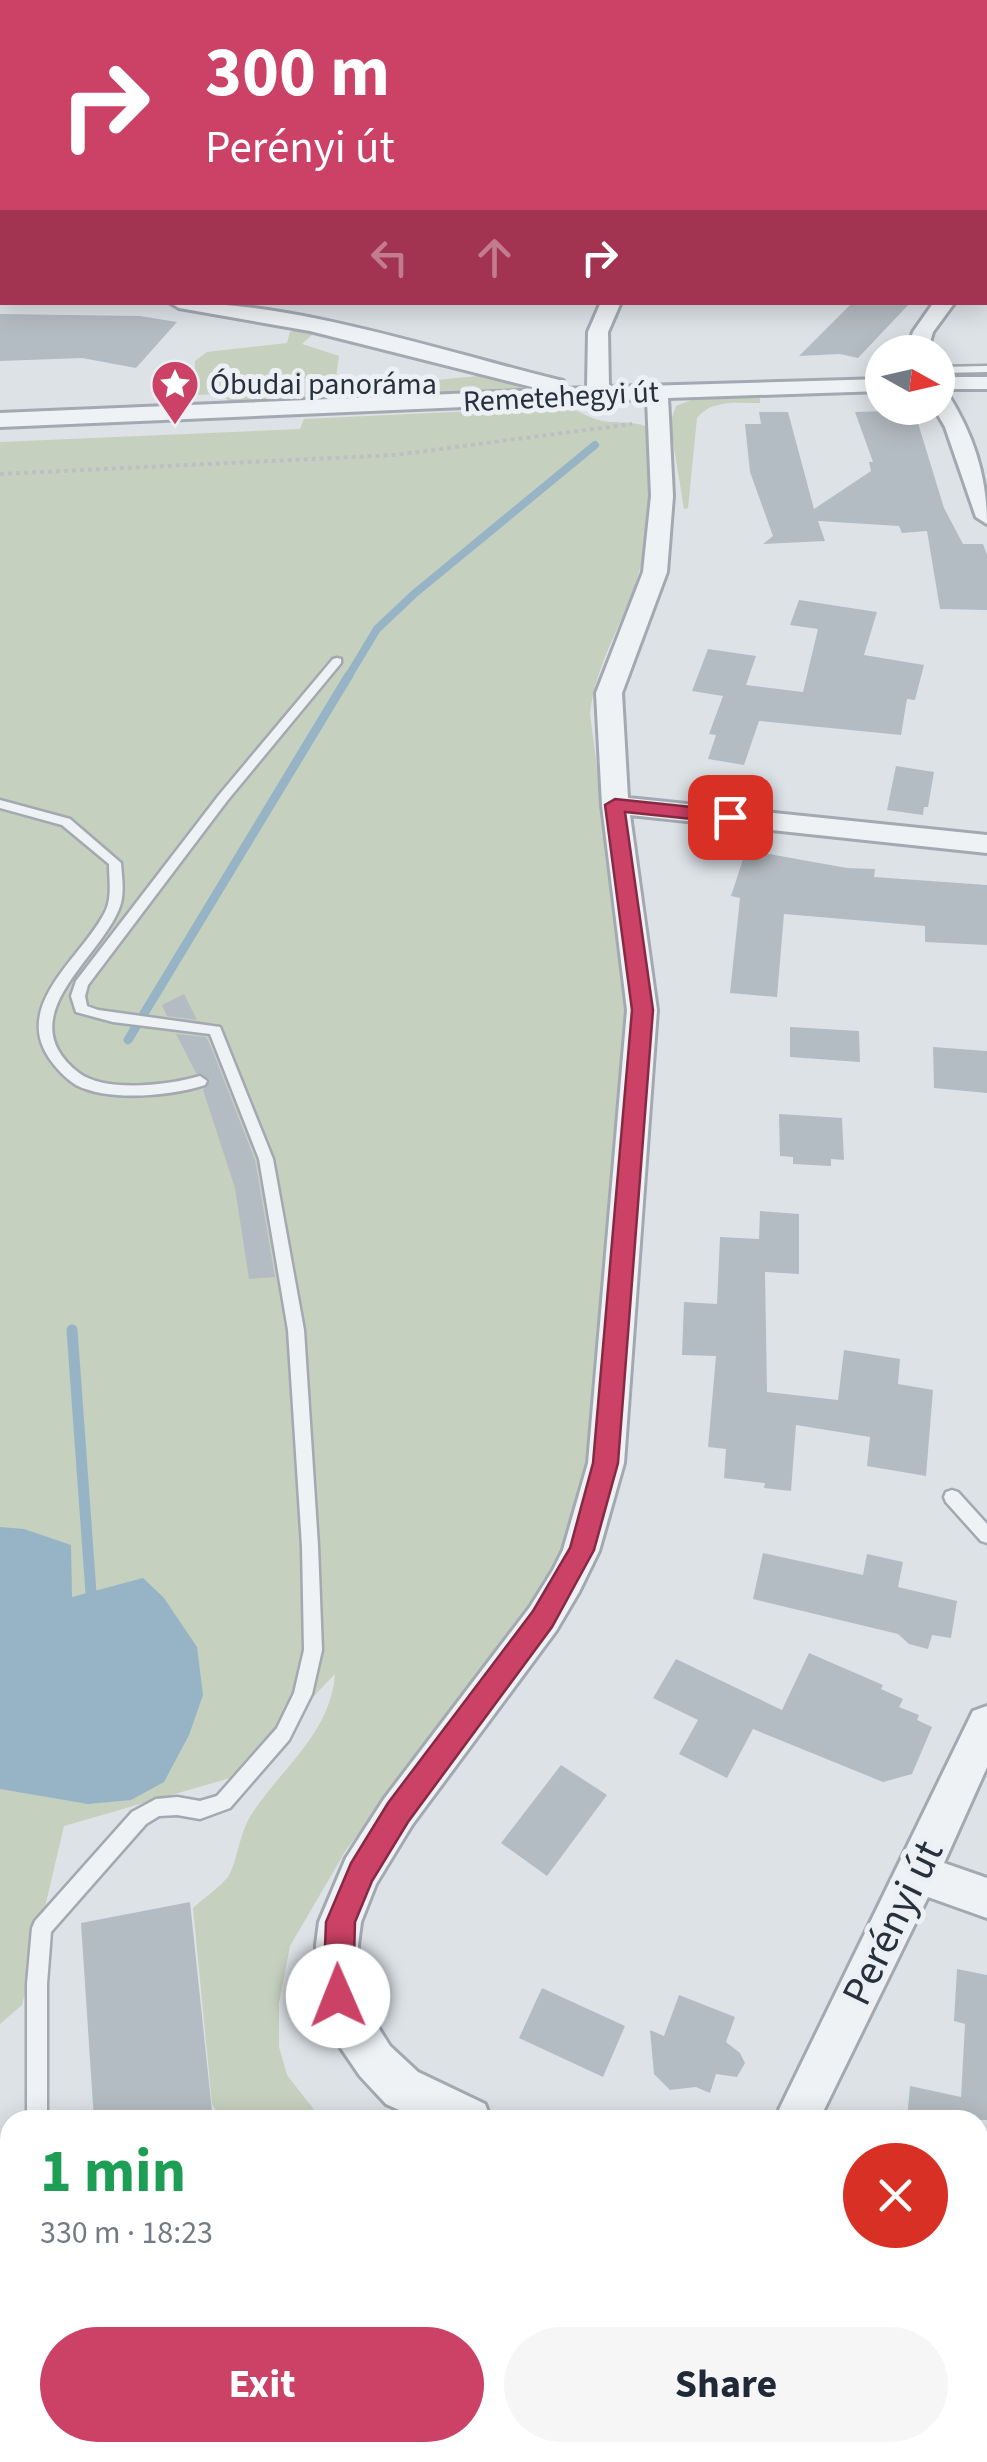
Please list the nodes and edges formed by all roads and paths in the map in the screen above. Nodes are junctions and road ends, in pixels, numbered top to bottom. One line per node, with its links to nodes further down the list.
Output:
1 (196, 305): 11 (street)
2 (610, 305): 12 (street)
3 (943, 305): 4 (street)
4 (922, 335)
5 (987, 369): 6 (lane)
6 (955, 370)
7 (987, 383): 8 (street)
8 (955, 384)
9 (865, 386): 10 (street, Remetehegyi út)
10 (657, 392): 12 (street, Remetehegyi út); 14 (street)
11 (574, 393): 12 (street, Remetehegyi út); 13 (street, Remetehegyi út)
12 (598, 393)
13 (0, 420)
14 (658, 424): 16 (path); 20 (street)
15 (955, 425): 17 (street)
16 (0, 474)
17 (987, 517)
18 (337, 661): 23 (lane)
19 (0, 804): 22 (lane)
20 (615, 805): 21 (street); 31 (street)
21 (987, 844)
22 (57, 992): 23 (lane); 24 (lane)
23 (78, 996): 30 (lane)
24 (200, 1081)
25 (952, 1497): 26 (lane)
26 (987, 1536)
27 (987, 1724): 28 (street, Perényi út)
28 (918, 1874): 29 (street); 32 (street, Perényi út)
29 (987, 1898)
30 (37, 2110)
31 (448, 2110)
32 (801, 2110)

